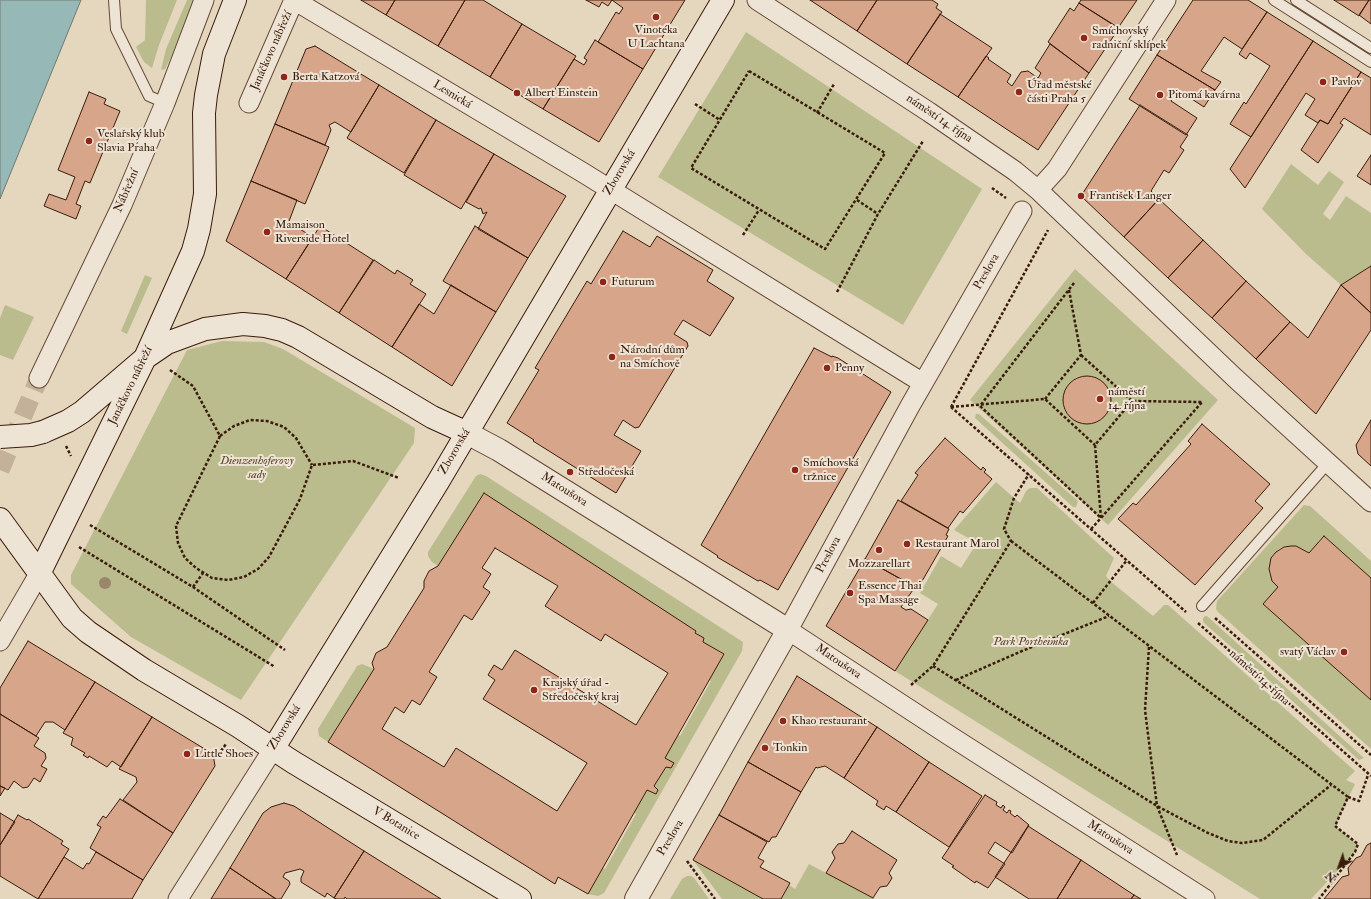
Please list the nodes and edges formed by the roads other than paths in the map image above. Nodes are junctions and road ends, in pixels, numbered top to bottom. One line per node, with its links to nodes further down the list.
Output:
1 (114, 0): 12 (lane)
2 (204, 0): 12 (street, Nábřežní)
3 (235, 0): 17 (main road, Janáčkovo nábřeží)
4 (294, 0): 13 (street, Janáčkovo nábřeží); 14 (street, Lesnická)
5 (723, 0): 14 (main road, Zborovská)
6 (757, 0): 15 (street, náměstí 14. října)
7 (1166, 0): 15 (street)
8 (1274, 0): 11 (lane)
9 (1296, 0): 10 (lane)
10 (1371, 48)
11 (1371, 62)
12 (165, 103): 18 (street, Nábřežní)
13 (249, 103)
14 (610, 190): 19 (street); 20 (main road, Zborovská)
15 (1038, 190): 22 (street, náměstí 14. října)
16 (1022, 211): 19 (street, Preslova)
17 (144, 358): 20 (main road); 21 (main road, bridge); 25 (main road, Janáčkovo nábřeží)
18 (39, 378)
19 (924, 382): 27 (street, Preslova)
20 (467, 433): 27 (main road, Matoušova); 29 (main road, Zborovská)
21 (0, 437)
22 (1328, 463): 23 (street, náměstí 14. října); 26 (lane)
23 (1371, 502)
24 (1, 520): 25 (main road)
25 (39, 574): 28 (street, Janáčkovo nábřeží); 29 (main road)
26 (1202, 606)
27 (788, 630): 32 (main road, Preslova); 33 (street, Matoušova)
28 (0, 641)
29 (273, 749): 30 (street, Zborovská); 31 (main road, V Botanice)
30 (178, 899)
31 (520, 899)
32 (636, 899)
33 (1205, 899)

